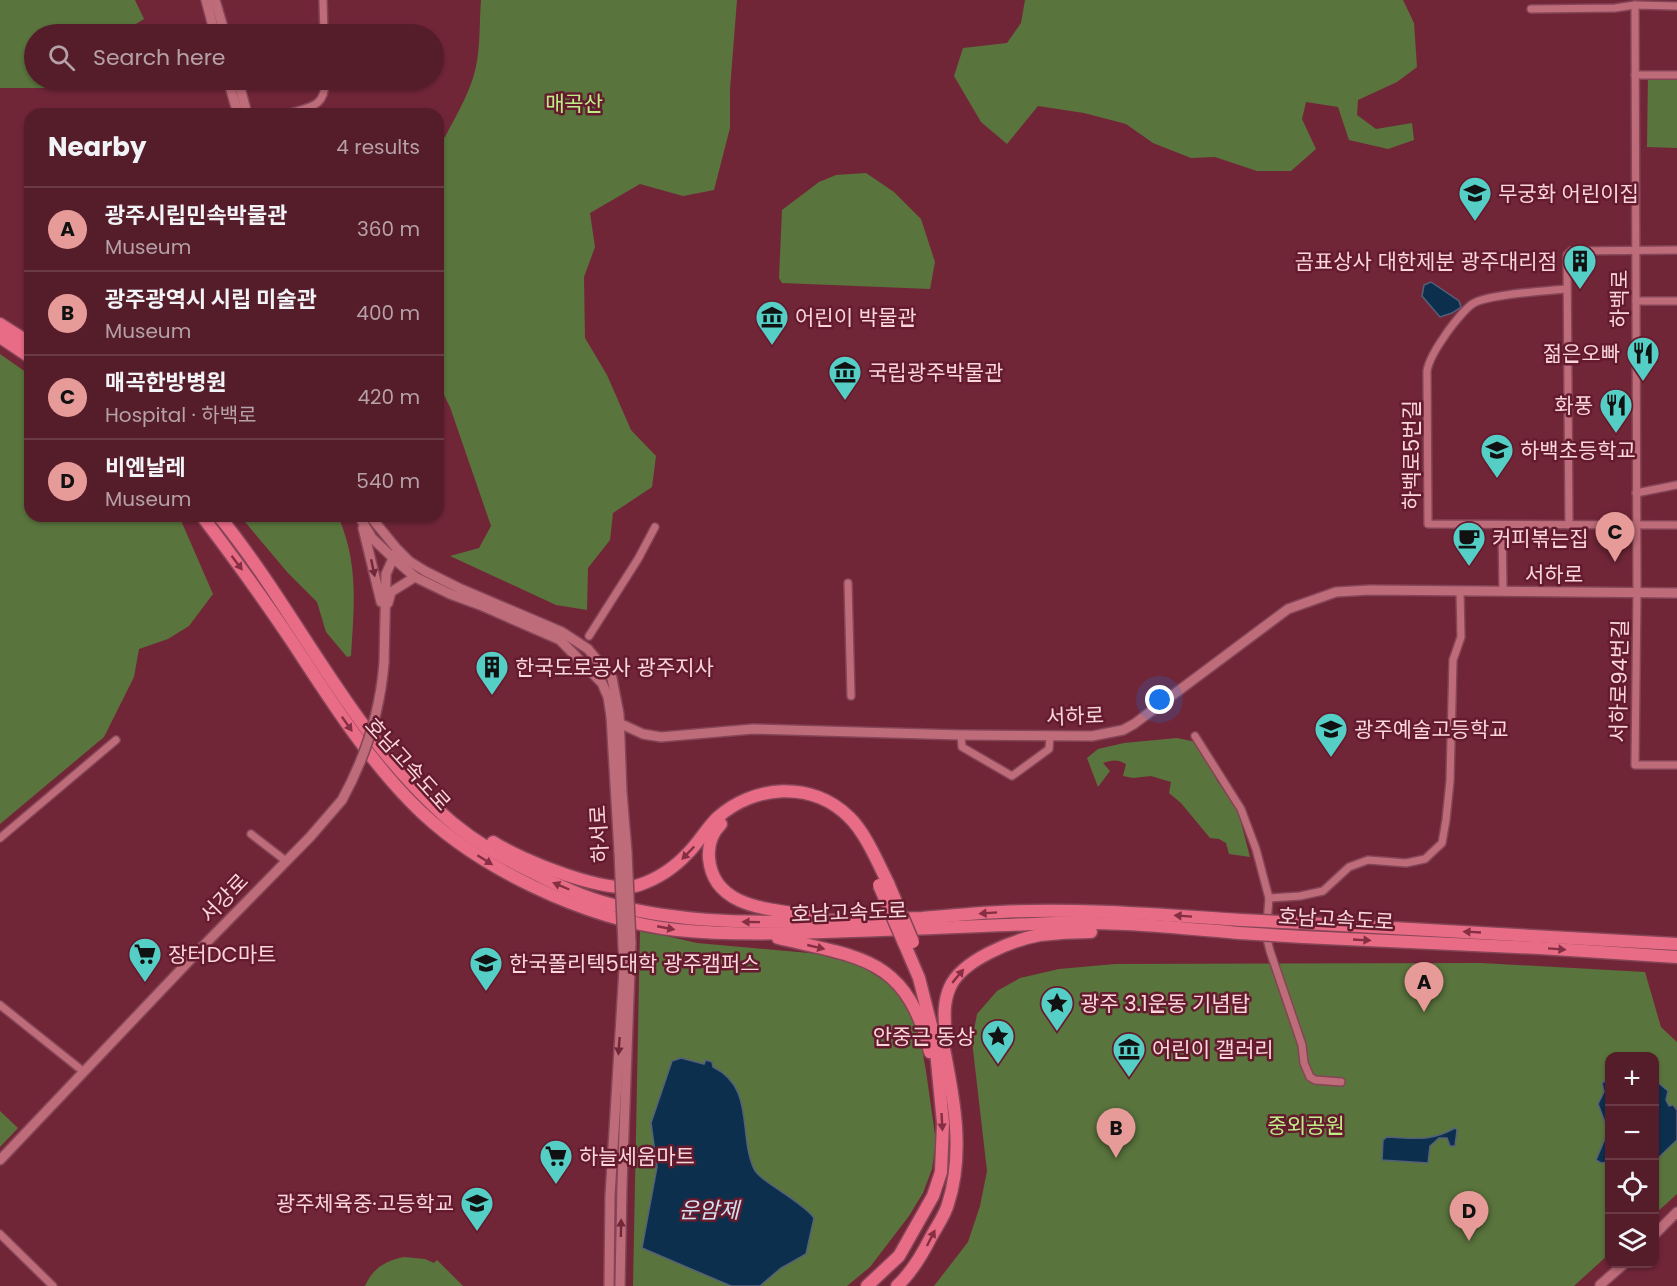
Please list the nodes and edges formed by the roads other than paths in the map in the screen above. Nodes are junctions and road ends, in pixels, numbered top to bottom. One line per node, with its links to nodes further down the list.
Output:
1 (206, 0): 7 (main road)
2 (215, 0): 8 (main road)
3 (323, 0): 9 (street)
4 (1635, 5): 5 (street); 6 (street); 10 (street, 하백로)
5 (1677, 6)
6 (1531, 9)
7 (212, 24)
8 (222, 24)
9 (324, 24)
10 (1635, 75): 11 (street); 18 (street, 하백로)
11 (1677, 75)
12 (231, 90): 15 (main road)
13 (241, 90): 16 (main road)
14 (324, 90): 17 (street)
15 (236, 108)
16 (245, 108)
17 (307, 108)
18 (1636, 250): 19 (street); 20 (street); 21 (street, 하백로)
19 (1677, 250)
20 (1566, 288): 34 (street, 하백로5번길); 35 (street)
21 (1636, 301): 22 (street); 28 (street, 하백로)
22 (1677, 301)
23 (0, 324): 25 (highway)
24 (0, 337): 26 (highway)
25 (24, 339)
26 (24, 353)
27 (1677, 485): 28 (street)
28 (1636, 493): 36 (street, 하백로)
29 (206, 522): 67 (highway, 호남고속도로, one-way to 67)
30 (223, 522): 57 (highway, 호남고속도로)
31 (361, 522): 47 (main road, 서강로, one-way to 47)
32 (362, 522): 40 (main road, 하서로)
33 (374, 522): 39 (main road, 하서로)
34 (1502, 525): 35 (street, 하백로5번길); 44 (street, 서하로)
35 (1569, 525): 36 (street, 하백로5번길)
36 (1636, 525): 37 (street, 하백로5번길); 45 (street, 하백로)
37 (1677, 525)
38 (655, 527): 48 (street)
39 (398, 549): 40 (main road, 서강로); 51 (main road, 하서로)
40 (393, 558): 41 (main road, 하서로); 47 (main road, 서강로)
41 (415, 577): 47 (main road); 50 (main road, 하서로)
42 (848, 583): 49 (street)
43 (1460, 591): 44 (main road, 서하로); 53 (main road, 서하로); 63 (street)
44 (1503, 591): 45 (main road, 서하로)
45 (1637, 592): 46 (main road, 서하로); 56 (street, 서하로94번길)
46 (1677, 593)
47 (384, 616): 61 (main road, 서강로, bridge)
48 (589, 636)
49 (851, 696)
50 (610, 716): 51 (main road, 서하로); 60 (main road, 하서로)
51 (619, 723): 52 (main road, 서하로); 60 (main road, 하서로)
52 (961, 735): 53 (main road, 서하로); 53 (street)
53 (1050, 736)
54 (1195, 736): 63 (street)
55 (116, 740): 59 (street)
56 (1677, 765)
57 (418, 789): 62 (highway, one-way to 57); 64 (highway, 호남고속도로, one-way to 57)
58 (251, 834): 61 (street)
59 (0, 838)
60 (623, 852): 70 (main road, 하서로, bridge)
61 (286, 861): 73 (main road, 서강로)
62 (884, 884): 64 (highway); 68 (highway, bridge)
63 (1269, 898): 75 (street)
64 (835, 920): 65 (highway, 호남고속도로, one-way to 64)
65 (1240, 926): 66 (highway, 호남고속도로); 69 (highway, 호남고속도로, one-way to 65, bridge); 71 (highway, 호남고속도로, one-way to 71, bridge)
66 (1153, 927): 67 (highway, 호남고속도로); 74 (highway, one-way to 66)
67 (759, 934): 76 (highway, one-way to 76)
68 (908, 943): 74 (highway); 76 (highway)
69 (1677, 944)
70 (627, 945): 83 (main road, 하서로, one-way to 83); 84 (main road, 하서로, one-way to 70)
71 (1677, 957)
72 (0, 1005): 73 (street)
73 (84, 1072): 77 (main road, 서강로)
74 (949, 1072): 86 (highway, one-way to 74)
75 (1341, 1082)
76 (939, 1086): 85 (highway, one-way to 85)
77 (0, 1160)
78 (1677, 1212): 79 (main road)
79 (1659, 1230)
80 (0, 1234): 82 (street)
81 (1619, 1268): 87 (main road)
82 (53, 1286)
83 (609, 1286)
84 (620, 1286)
85 (867, 1286)
86 (897, 1286)
87 (1600, 1286)

